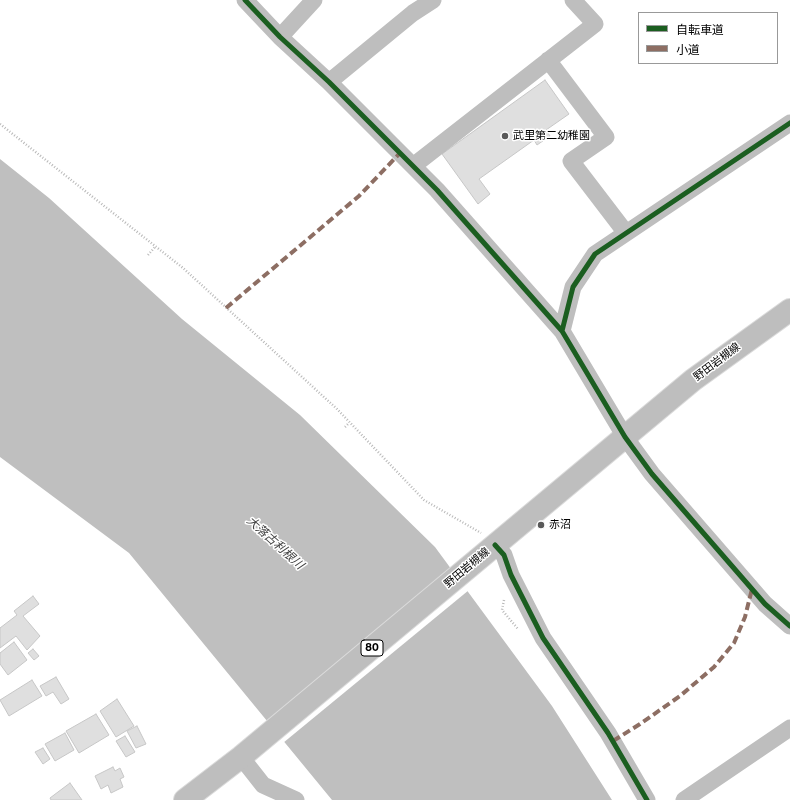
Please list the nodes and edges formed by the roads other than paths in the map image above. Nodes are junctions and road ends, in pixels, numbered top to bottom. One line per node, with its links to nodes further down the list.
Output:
1 (245, 0): 5 (street)
2 (314, 0): 5 (street)
3 (433, 0): 7 (street)
4 (573, 0): 6 (street)
5 (280, 37): 7 (street)
6 (548, 60): 9 (street); 10 (street)
7 (329, 82): 9 (street)
8 (790, 124): 10 (street)
9 (413, 166): 12 (street)
10 (626, 233): 12 (street)
11 (790, 310): 13 (main road, 野田岩槻線 / 80)
12 (562, 331): 13 (street)
13 (625, 438): 14 (main road, 野田岩槻線 / 80); 15 (street)
14 (495, 545): 17 (main road, 野田岩槻線 / 80); 20 (street)
15 (790, 626)
16 (790, 728): 21 (street)
17 (241, 757): 18 (main road, 野田岩槻線 / 80); 19 (street)
18 (184, 800)
19 (296, 800)
20 (647, 800)
21 (684, 800)

